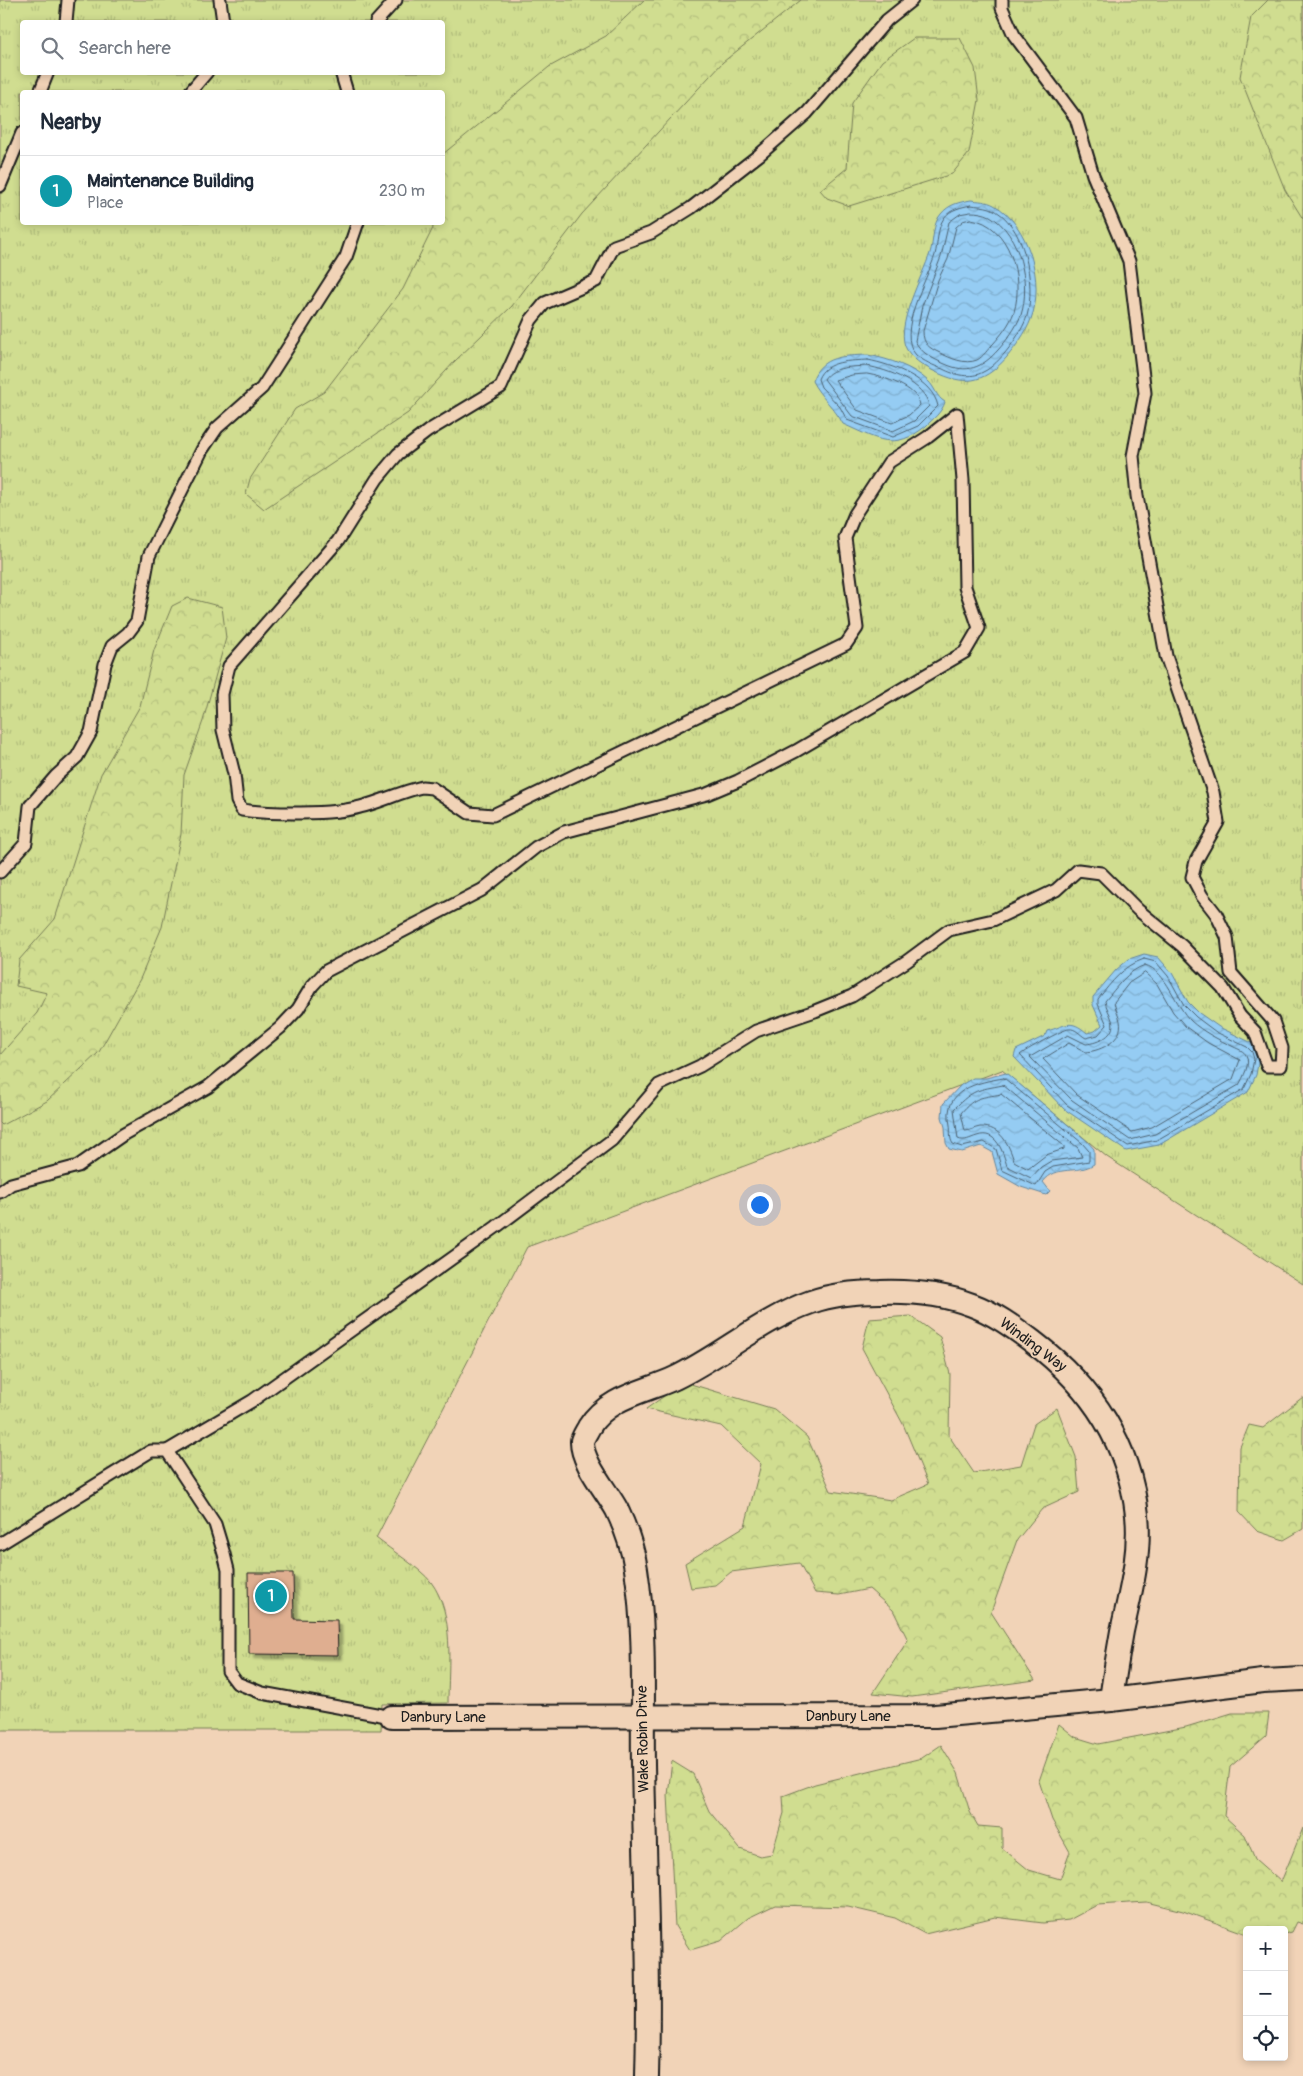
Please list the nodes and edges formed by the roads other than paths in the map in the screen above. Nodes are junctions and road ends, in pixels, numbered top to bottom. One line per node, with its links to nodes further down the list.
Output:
1 (68, 0): 6 (lane)
2 (220, 0): 7 (lane)
3 (396, 0): 8 (lane)
4 (912, 0): 19 (lane)
5 (1002, 0): 21 (lane)
6 (66, 20)
7 (223, 20)
8 (378, 20)
9 (47, 75): 12 (lane)
10 (204, 75): 13 (lane)
11 (342, 75): 14 (lane)
12 (41, 90)
13 (192, 90)
14 (346, 90)
15 (20, 138): 16 (lane)
16 (0, 186)
17 (357, 225): 18 (lane)
18 (0, 872)
19 (0, 1192)
20 (594, 1418): 24 (street, Winding Way); 25 (street, Wake Robin Drive)
21 (167, 1451): 22 (lane); 26 (lane)
22 (0, 1544)
23 (1303, 1679): 24 (street, Danbury Lane)
24 (1111, 1700): 25 (street, Danbury Lane)
25 (642, 1716): 26 (street, Danbury Lane); 27 (street, Wake Robin Drive)
26 (392, 1717)
27 (647, 2076)

